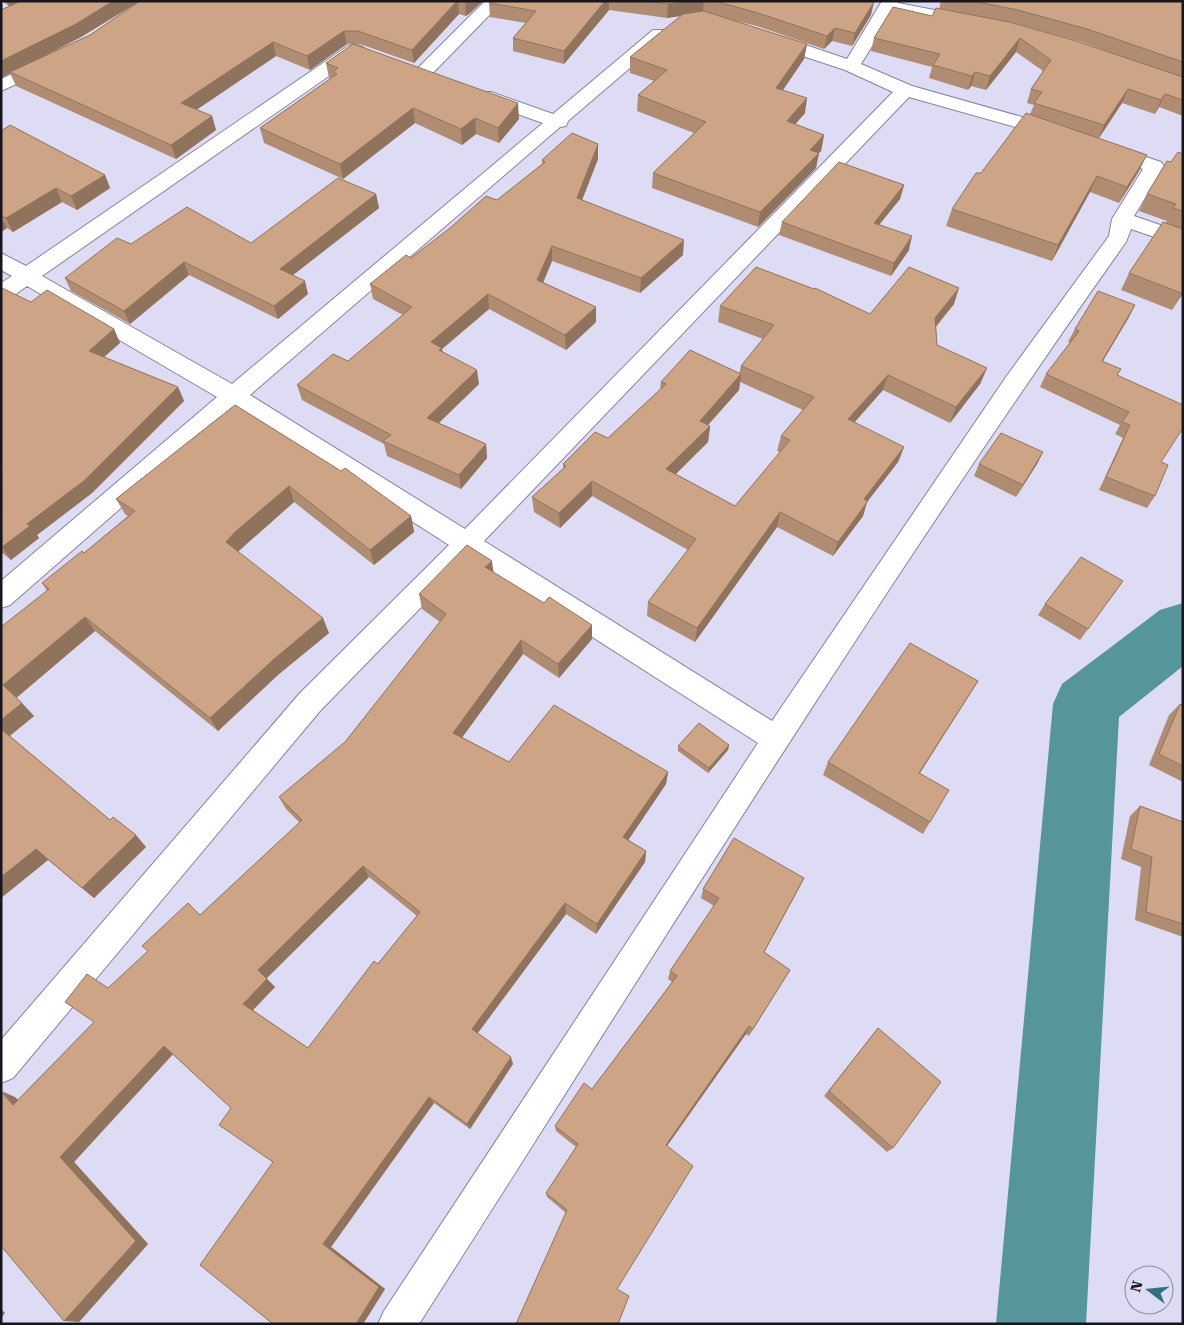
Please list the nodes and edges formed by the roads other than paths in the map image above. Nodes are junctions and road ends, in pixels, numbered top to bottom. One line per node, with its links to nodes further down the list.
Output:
1 (495, 1): 9 (street)
2 (889, 4): 4 (street); 8 (street)
3 (672, 24): 13 (street)
4 (988, 25)
5 (750, 32): 8 (street)
6 (61, 56): 10 (street)
7 (376, 59): 17 (street)
8 (851, 66): 12 (street)
9 (422, 75)
10 (1, 86)
11 (465, 90): 13 (street)
12 (905, 90): 14 (street); 20 (street)
13 (559, 122): 19 (street)
14 (1122, 219): 15 (street); 22 (street)
15 (1183, 240)
16 (1, 260): 17 (street)
17 (28, 276): 18 (street); 19 (street)
18 (1, 294)
19 (234, 396): 20 (street); 21 (street)
20 (467, 543): 22 (street); 23 (street)
21 (1, 597)
22 (776, 739): 24 (street)
23 (1, 1066)
24 (396, 1324)

